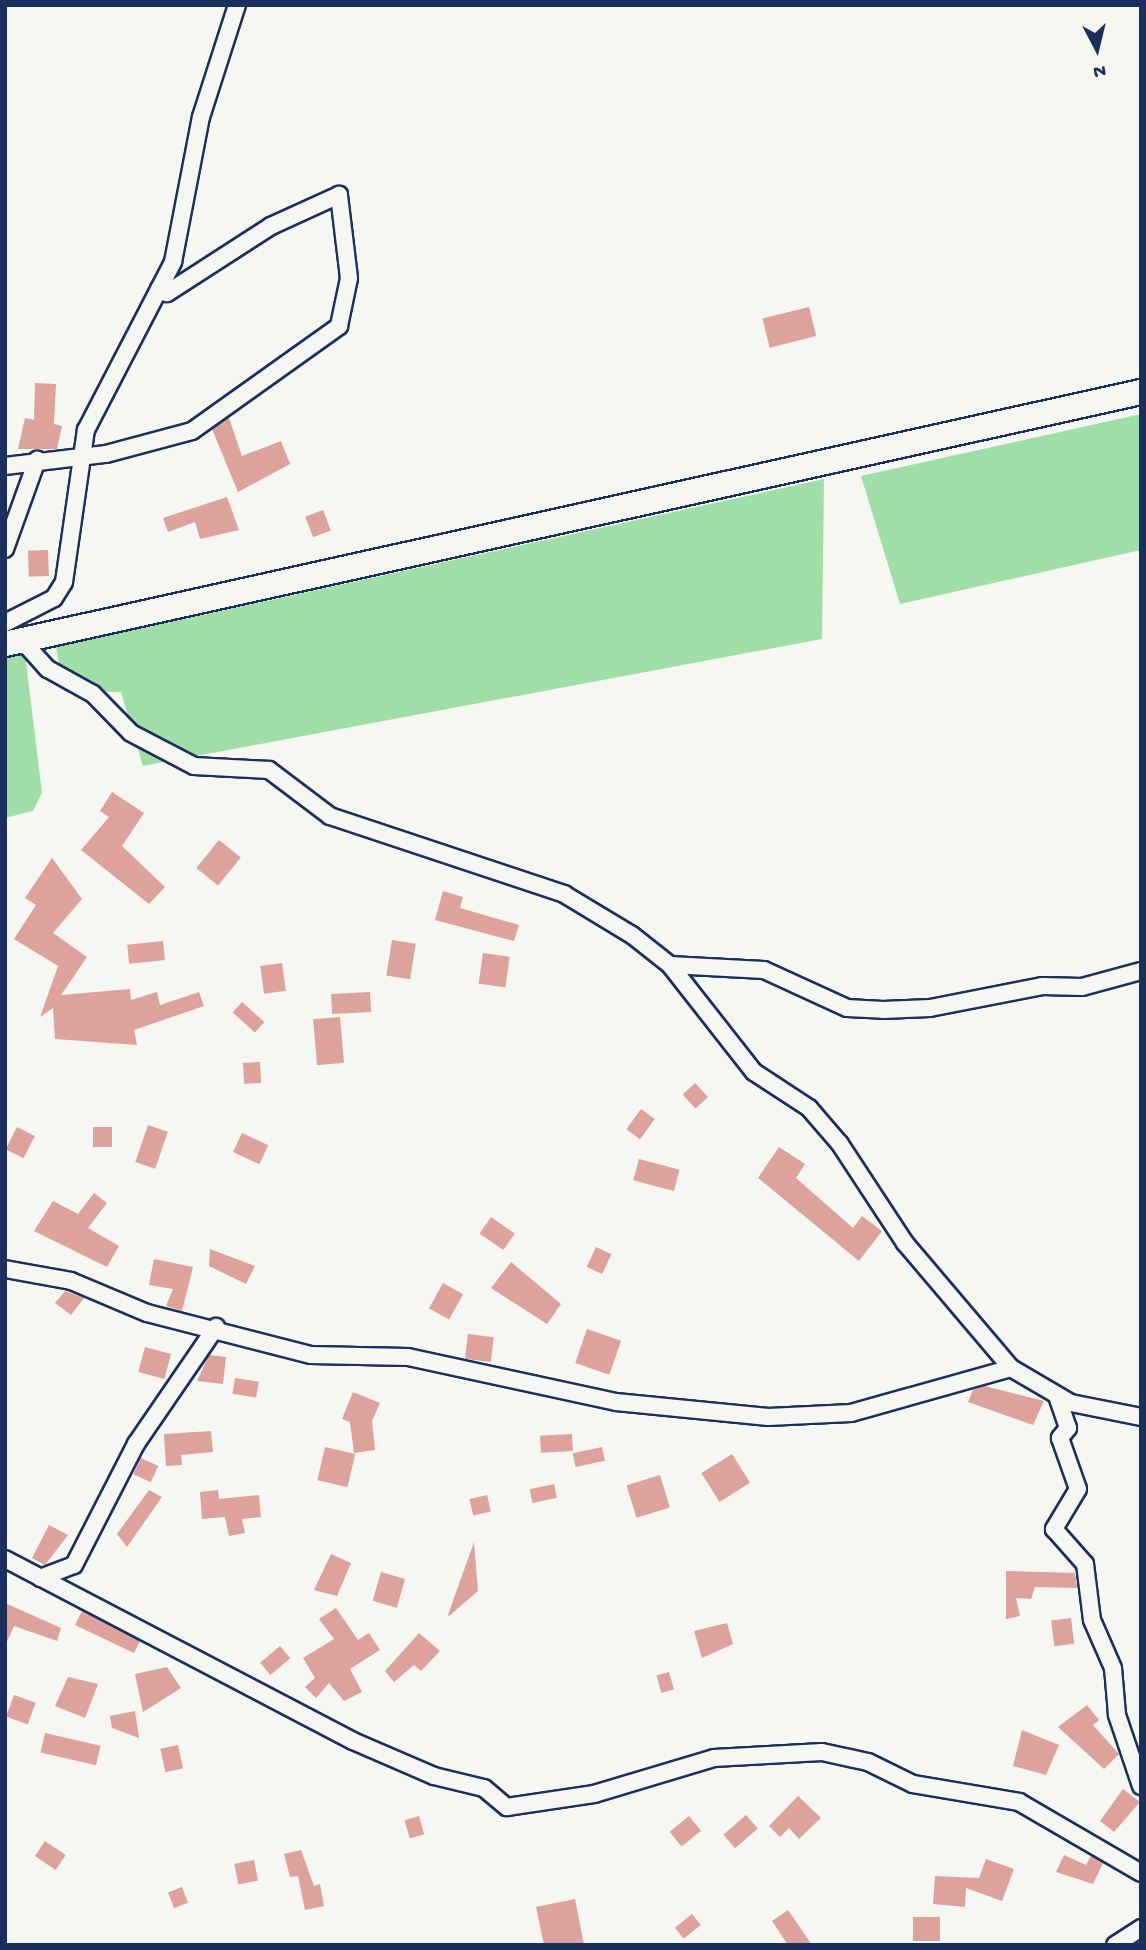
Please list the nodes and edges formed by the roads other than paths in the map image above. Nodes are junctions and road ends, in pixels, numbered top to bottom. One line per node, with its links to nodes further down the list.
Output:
1 (237, 5): 2 (street)
2 (159, 289): 4 (street); 4 (street)
3 (1141, 392): 8 (main road)
4 (78, 457): 5 (street); 8 (street)
5 (37, 460): 6 (street); 7 (street)
6 (5, 466)
7 (5, 549)
8 (7, 637): 9 (street)
9 (670, 965): 10 (street); 13 (street)
10 (1141, 971)
11 (5, 1269): 12 (street)
12 (216, 1327): 13 (street); 17 (street)
13 (1011, 1368): 14 (street)
14 (1057, 1396): 15 (street); 18 (street)
15 (1141, 1417)
16 (5, 1559): 17 (street)
17 (40, 1578): 19 (street)
18 (1141, 1786)
19 (1141, 1873)
20 (1141, 1928): 21 (street)
21 (1115, 1945)

